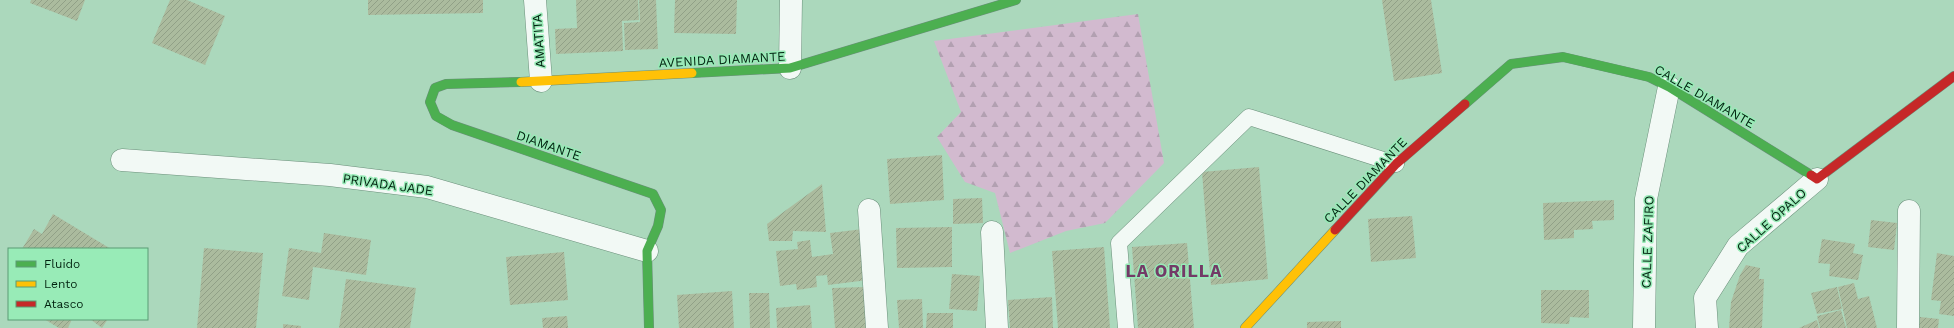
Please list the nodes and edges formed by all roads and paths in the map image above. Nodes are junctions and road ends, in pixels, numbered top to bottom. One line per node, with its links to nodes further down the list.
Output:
1 (535, 0): 6 (street, AMATITA)
2 (791, 0): 4 (street)
3 (1016, 0): 4 (street, AVENIDA DIAMANTE)
4 (790, 68): 6 (street, AVENIDA DIAMANTE)
5 (1954, 76): 11 (street)
6 (541, 81): 8 (street, AVENIDA DIAMANTE)
7 (1669, 87): 10 (street, CALLE DIAMANTE); 11 (street, CALLE DIAMANTE); 21 (street, CALLE ZAFIRO)
8 (430, 102): 15 (street, DIAMANTE)
9 (122, 160): 15 (street, PRIVADA JADE)
10 (1396, 164): 19 (lane); 20 (street, CALLE DIAMANTE)
11 (1816, 179): 22 (street, CALLE ÓPALO)
12 (869, 210): 17 (street)
13 (1909, 211): 23 (street)
14 (992, 232): 18 (street)
15 (647, 250): 16 (street)
16 (650, 328)
17 (877, 328)
18 (996, 328)
19 (1126, 328)
20 (1246, 328)
21 (1644, 328)
22 (1707, 328)
23 (1908, 328)

